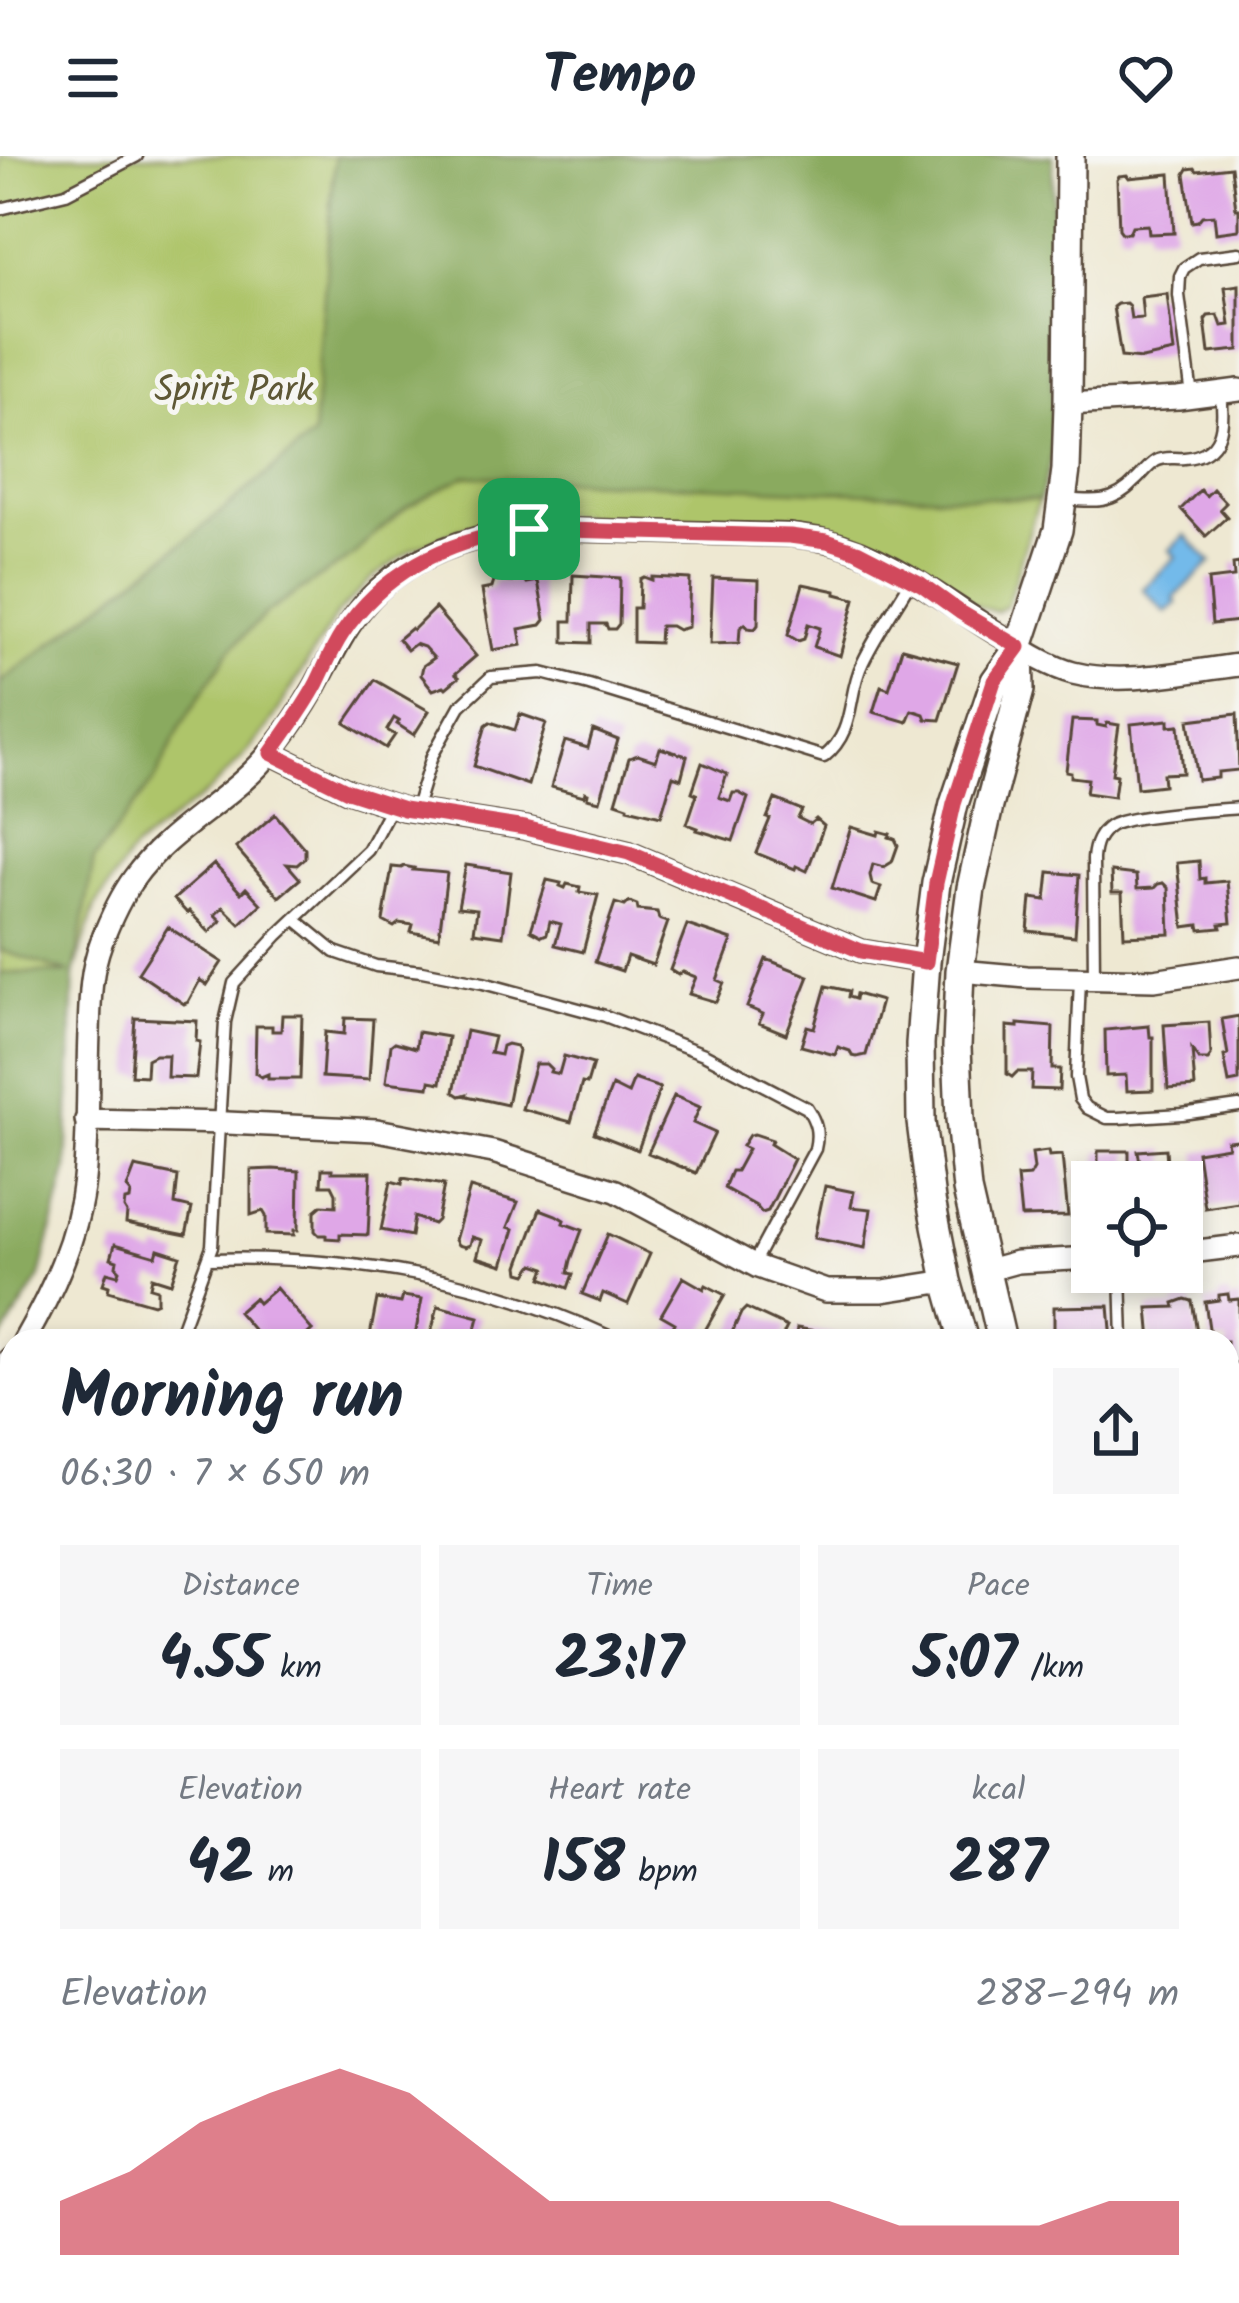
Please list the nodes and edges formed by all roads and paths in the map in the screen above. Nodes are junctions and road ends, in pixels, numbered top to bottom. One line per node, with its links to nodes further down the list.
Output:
1 (137, 156): 3 (lane)
2 (1070, 156): 7 (street)
3 (0, 209)
4 (1239, 253): 6 (lane)
5 (1230, 391): 6 (street); 8 (lane)
6 (1192, 396): 7 (street)
7 (1068, 404): 8 (street)
8 (1062, 499): 10 (street)
9 (912, 579): 10 (street); 12 (street); 15 (lane)
10 (1019, 647): 11 (street); 17 (street); 19 (street)
11 (1239, 665)
12 (271, 753): 13 (street); 22 (street)
13 (392, 805): 15 (street); 16 (lane)
14 (1239, 808): 20 (lane)
15 (415, 811): 17 (street)
16 (295, 920): 23 (lane); 28 (lane)
17 (926, 962): 30 (street)
18 (1239, 967): 20 (street)
19 (960, 971): 20 (street); 29 (street)
20 (1087, 980): 21 (lane)
21 (1239, 1106)
22 (86, 1120): 23 (street); 32 (street)
23 (221, 1123): 26 (lane); 28 (street)
24 (1239, 1246): 25 (street)
25 (1203, 1250)
26 (208, 1259): 33 (lane); 34 (lane)
27 (1071, 1259): 29 (street)
28 (753, 1264): 30 (street)
29 (984, 1270): 36 (street)
30 (947, 1281): 35 (street)
31 (1122, 1293): 37 (lane)
32 (31, 1329)
33 (182, 1329)
34 (591, 1329)
35 (961, 1329)
36 (999, 1329)
37 (1123, 1329)

